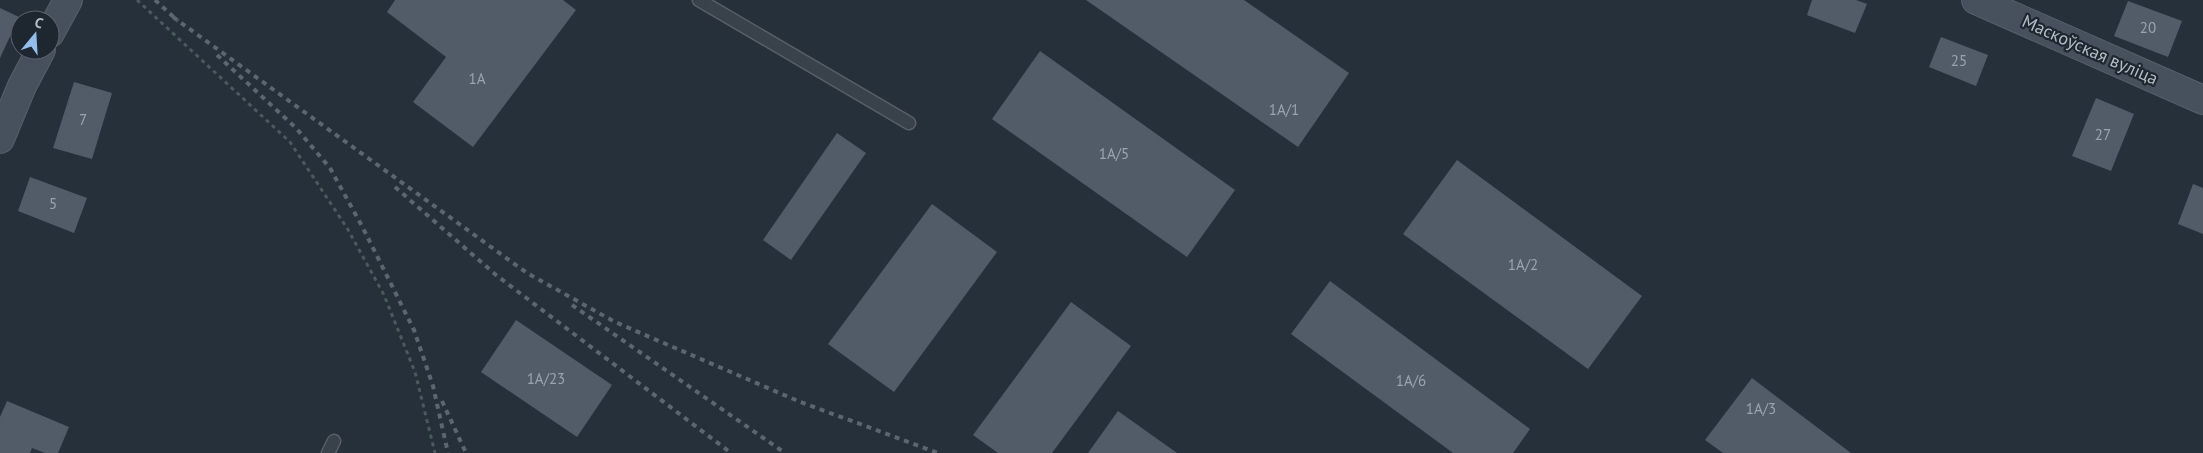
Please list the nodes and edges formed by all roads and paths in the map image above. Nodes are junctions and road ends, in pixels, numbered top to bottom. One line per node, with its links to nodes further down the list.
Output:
1 (68, 0): 5 (street)
2 (137, 0): 12 (path)
3 (699, 0): 8 (lane)
4 (1976, 0): 7 (street, Маскоўская вуліца)
5 (60, 15)
6 (36, 60): 9 (street)
7 (2203, 100)
8 (909, 123)
9 (0, 139)
10 (334, 442): 11 (lane)
11 (328, 453)
12 (435, 453)

